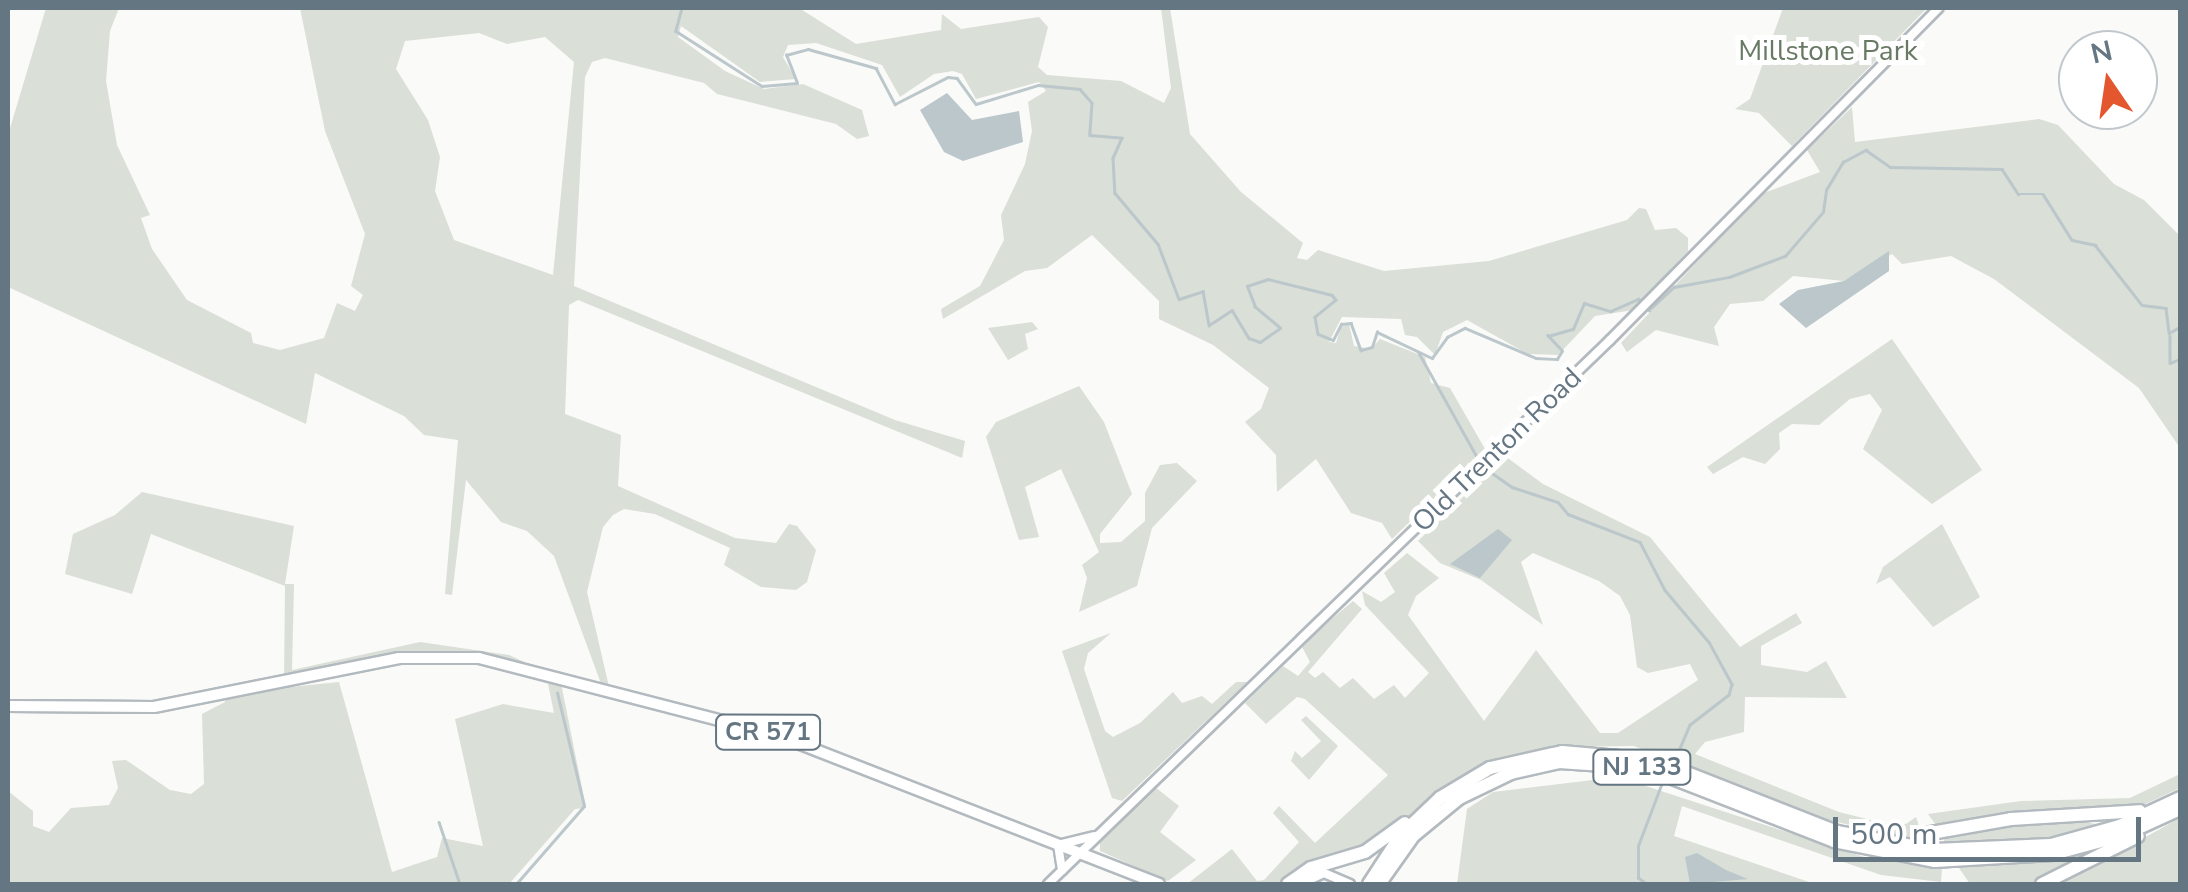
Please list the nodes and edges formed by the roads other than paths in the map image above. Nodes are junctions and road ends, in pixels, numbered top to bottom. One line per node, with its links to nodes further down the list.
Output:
1 (1939, 8): 6 (main road, Old Trenton Road)
2 (8, 706): 8 (main road, CR 571)
3 (2180, 798): 7 (highway); 11 (highway, NJ 133)
4 (1424, 810): 10 (highway, NJ 133); 16 (highway); 19 (highway, NJ 133)
5 (2180, 811): 11 (highway, NJ 133); 21 (highway)
6 (1100, 832): 8 (main road); 9 (main road, Old Trenton Road); 12 (main road)
7 (1931, 833)
8 (1058, 845): 9 (main road, CR 571); 13 (main road)
9 (1080, 854): 12 (main road, CR 571); 13 (main road, Old Trenton Road)
10 (1932, 855): 11 (highway, NJ 133); 20 (highway, NJ 133)
11 (1959, 857)
12 (1102, 862): 15 (main road, CR 571)
13 (1062, 870): 14 (main road, Old Trenton Road)
14 (1048, 884)
15 (1159, 884)
16 (1288, 884)
17 (1300, 884): 18 (main road)
18 (1350, 884)
19 (1368, 884)
20 (1379, 884)
21 (2042, 884)

